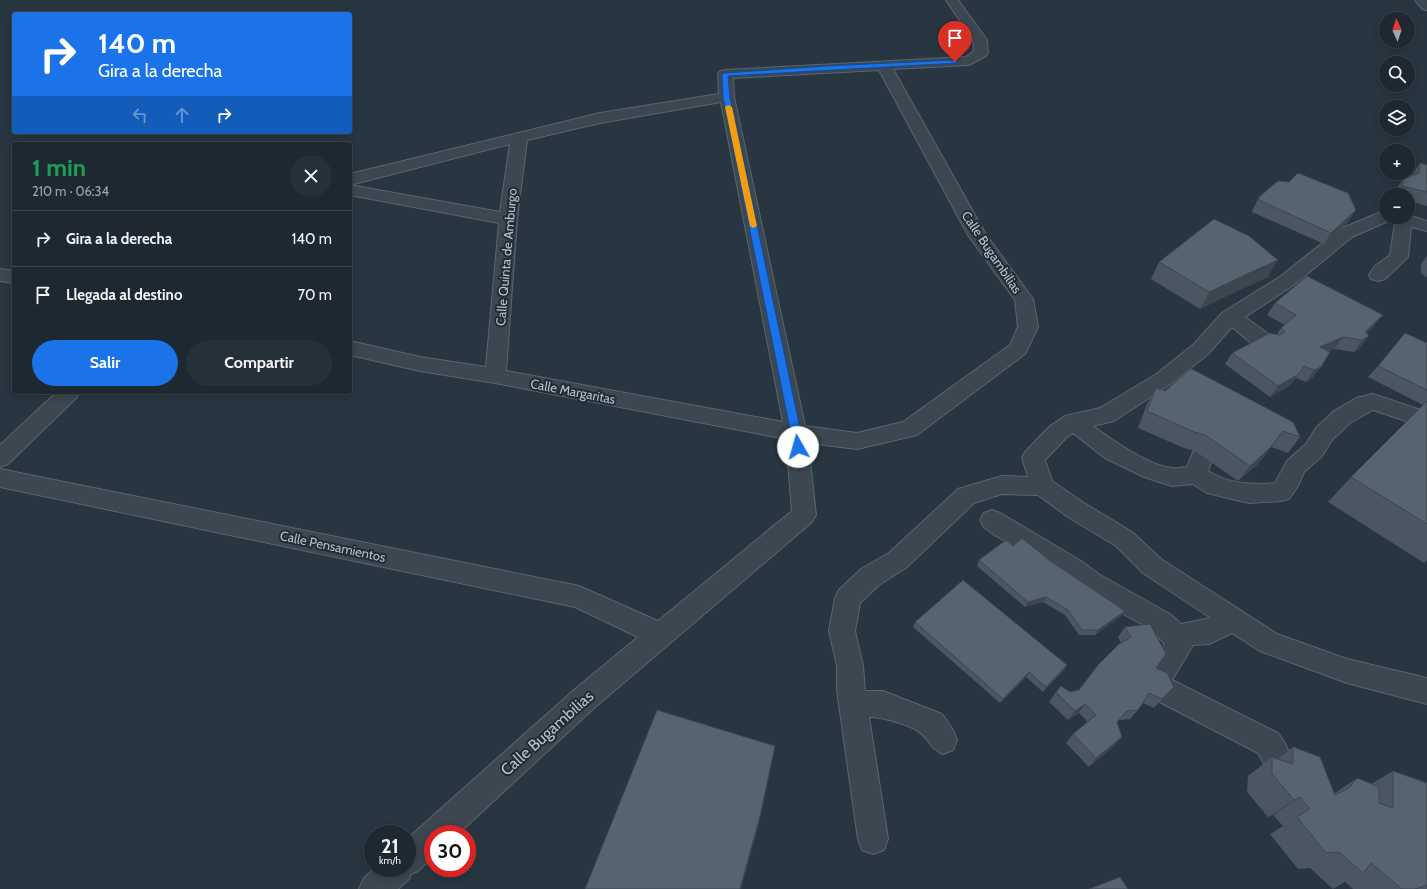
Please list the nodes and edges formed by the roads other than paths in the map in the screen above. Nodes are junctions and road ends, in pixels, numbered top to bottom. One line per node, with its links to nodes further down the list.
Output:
1 (952, 0): 4 (street)
2 (1421, 0): 3 (street)
3 (1427, 6)
4 (884, 66): 5 (street); 26 (street, Calle Bugambilias)
5 (726, 97): 6 (street); 26 (street)
6 (519, 138): 7 (street); 10 (street, Calle Quinta de Amburgo)
7 (352, 179)
8 (352, 190): 10 (street)
9 (1379, 218): 17 (street)
10 (508, 219): 20 (street, Calle Quinta de Amburgo)
11 (1415, 223): 13 (street)
12 (1401, 224): 15 (street)
13 (1427, 226)
14 (0, 275): 16 (street)
15 (1378, 276)
16 (12, 278)
17 (1229, 318): 18 (street); 25 (street)
18 (1271, 346)
19 (352, 348): 20 (street, Calle Margaritas)
20 (495, 376): 26 (street, Calle Margaritas)
21 (68, 394): 27 (street)
22 (1373, 402): 23 (street); 24 (street); 25 (street)
23 (1427, 411)
24 (1427, 420)
25 (1073, 422): 29 (street)
26 (796, 433): 33 (street, Calle Bugambilias)
27 (0, 458)
28 (0, 478): 33 (street, Calle Pensamientos)
29 (1043, 486): 31 (street); 35 (street)
30 (992, 520): 32 (street)
31 (1224, 613): 32 (street); 34 (street)
32 (1186, 634): 37 (street)
33 (660, 635): 38 (street, Calle Bugambilias)
34 (1427, 691)
35 (853, 700): 36 (street); 39 (street)
36 (943, 740)
37 (1280, 764)
38 (446, 825)
39 (872, 839)
40 (424, 844): 41 (street)
41 (416, 852)
42 (388, 877): 43 (street)
43 (375, 889)

